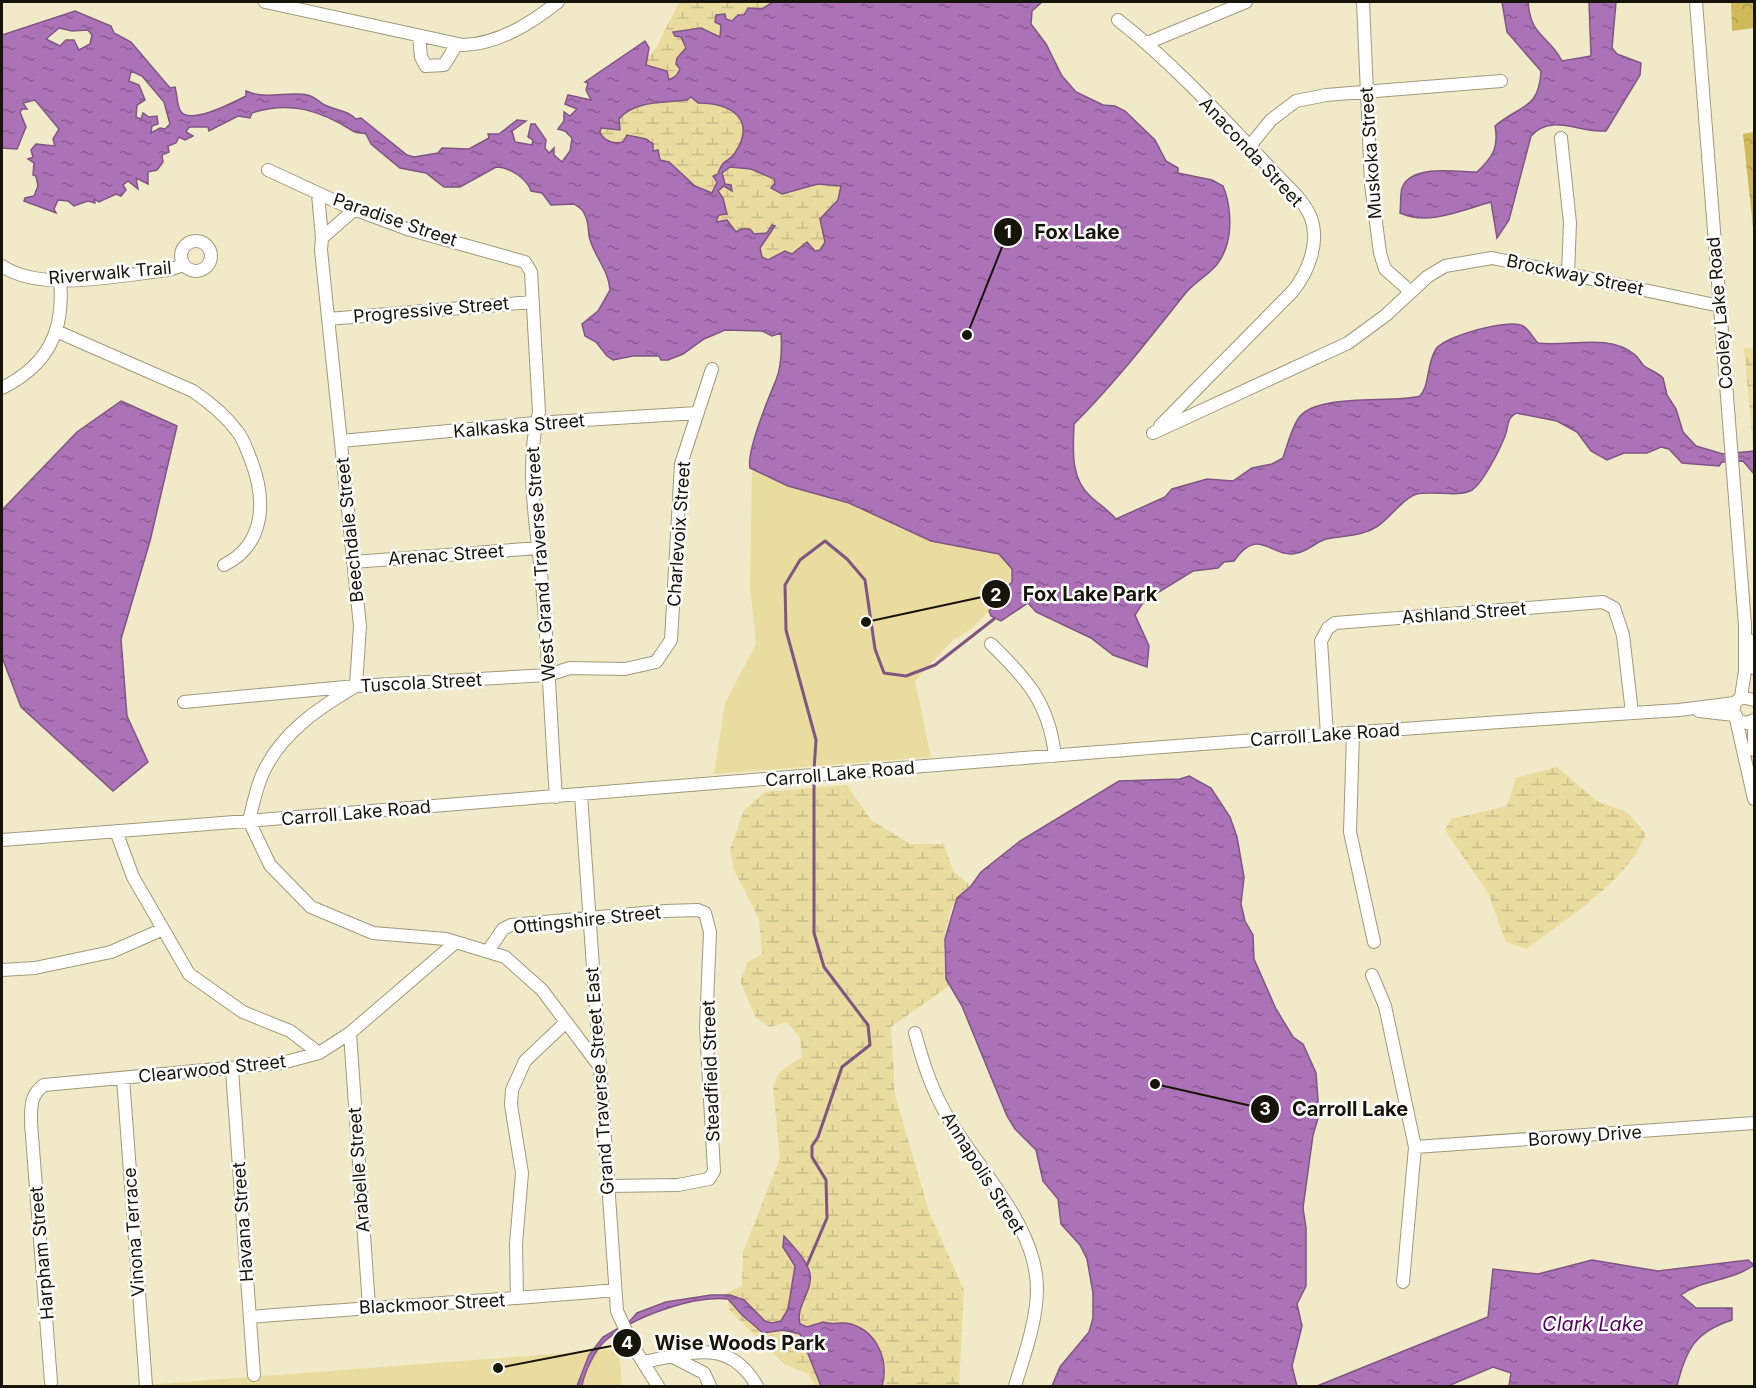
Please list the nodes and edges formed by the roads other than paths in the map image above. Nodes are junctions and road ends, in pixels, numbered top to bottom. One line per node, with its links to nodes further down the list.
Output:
1 (265, 2): 6 (street)
2 (558, 2): 10 (street)
3 (1246, 2): 9 (street)
4 (1363, 2): 12 (street, Muskoka Street)
5 (1696, 2): 26 (street, Cooley Lake Road)
6 (313, 7): 8 (street)
7 (1118, 20): 9 (street, Anaconda Street)
8 (420, 36): 10 (street); 10 (street)
9 (1147, 43): 14 (street, Anaconda Street)
10 (458, 44)
11 (1501, 81): 12 (street)
12 (1366, 92): 14 (street); 24 (street, Muskoka Street)
13 (1561, 138): 22 (street)
14 (1249, 147): 33 (street, Anaconda Street)
15 (268, 171): 16 (street, Paradise Street)
16 (318, 194): 17 (street, Paradise Street); 18 (street, Beechdale Street)
17 (354, 209): 18 (street); 19 (street, Paradise Street)
18 (322, 238): 27 (street, Beechdale Street)
19 (525, 262): 25 (street, West Grand Traverse Street)
20 (184, 265): 23 (street, Riverwalk Trail)
21 (2, 266): 23 (street, Riverwalk Trail)
22 (1569, 274): 24 (street, Brockway Street); 26 (street, Brockway Street)
23 (60, 280): 28 (street)
24 (1411, 292): 33 (street, Brockway Street)
25 (533, 302): 27 (street, Progressive Street); 32 (street, West Grand Traverse Street)
26 (1720, 306): 38 (street, Cooley Lake Road)
27 (328, 319): 34 (street, Beechdale Street)
28 (56, 331): 30 (street); 37 (street)
29 (712, 369): 31 (street, Charlevoix Street)
30 (2, 388)
31 (697, 413): 32 (street, Kalkaska Street); 40 (street, Charlevoix Street)
32 (536, 423): 34 (street, Kalkaska Street); 35 (street, West Grand Traverse Street)
33 (1153, 433)
34 (341, 441): 36 (street, Beechdale Street)
35 (539, 548): 36 (street, Arenac Street); 42 (street, West Grand Traverse Street)
36 (353, 562): 43 (street, Beechdale Street)
37 (224, 565)
38 (1745, 625): 41 (street, Cooley Lake Road); 46 (street, Cooley Lake Road)
39 (990, 644): 53 (street)
40 (656, 662): 42 (street, Tuscola Street)
41 (1755, 668)
42 (548, 675): 43 (street, Tuscola Street); 55 (street, West Grand Traverse Street)
43 (356, 686): 45 (street, Tuscola Street); 57 (street)
44 (1755, 700): 46 (street)
45 (184, 702)
46 (1737, 708): 47 (street, Carroll Lake Road); 48 (street); 56 (street, Cooley Lake Road)
47 (1632, 713): 50 (street, Carroll Lake Road); 51 (street, Ashland Street)
48 (1755, 720)
49 (1755, 728): 52 (street)
50 (1353, 734): 51 (street, Carroll Lake Road); 64 (street)
51 (1328, 735): 53 (street, Carroll Lake Road)
52 (1755, 750)
53 (1055, 756): 54 (street, Carroll Lake Road)
54 (581, 795): 55 (street, Carroll Lake Road); 61 (street, Grand Traverse Street East)
55 (555, 797): 57 (street, Carroll Lake Road)
56 (1755, 799)
57 (249, 821): 58 (street, Carroll Lake Road); 63 (street)
58 (116, 831): 59 (street, Carroll Lake Road); 62 (street)
59 (2, 840)
60 (698, 910): 61 (street, Ottingshire Street); 78 (street, Steadfield Street)
61 (588, 920): 65 (street, Ottingshire Street); 72 (street, Grand Traverse Street East)
62 (161, 930): 66 (street); 71 (street)
63 (456, 942): 65 (street); 69 (street, Clearwood Street)
64 (1374, 942)
65 (488, 951): 68 (street)
66 (2, 970)
67 (1372, 975): 77 (street)
68 (565, 1023): 72 (street); 81 (street)
69 (350, 1033): 71 (street, Clearwood Street); 82 (street, Arabelle Street)
70 (915, 1033): 92 (street, Annapolis Street)
71 (320, 1053): 73 (street, Clearwood Street)
72 (600, 1067): 78 (street, Grand Traverse Street East)
73 (232, 1070): 74 (street, Clearwood Street); 83 (street, Havana Street)
74 (123, 1078): 75 (street, Clearwood Street); 88 (street, Vinona Terrace)
75 (31, 1123): 87 (street, Harpham Street)
76 (1755, 1123): 77 (street, Borowy Drive)
77 (1415, 1147): 79 (street)
78 (607, 1186): 80 (street, Grand Traverse Street East)
79 (1403, 1282)
80 (615, 1290): 81 (street, Blackmoor Street); 85 (street, Grand Traverse Street East)
81 (517, 1298): 82 (street, Blackmoor Street)
82 (369, 1307): 83 (street, Blackmoor Street)
83 (250, 1317): 86 (street, Havana Street)
84 (673, 1357): 85 (street); 90 (street); 91 (street)
85 (643, 1362): 89 (street)
86 (254, 1375)
87 (51, 1382)
88 (146, 1386)
89 (658, 1386)
90 (710, 1386)
91 (757, 1386)
92 (1015, 1386)

